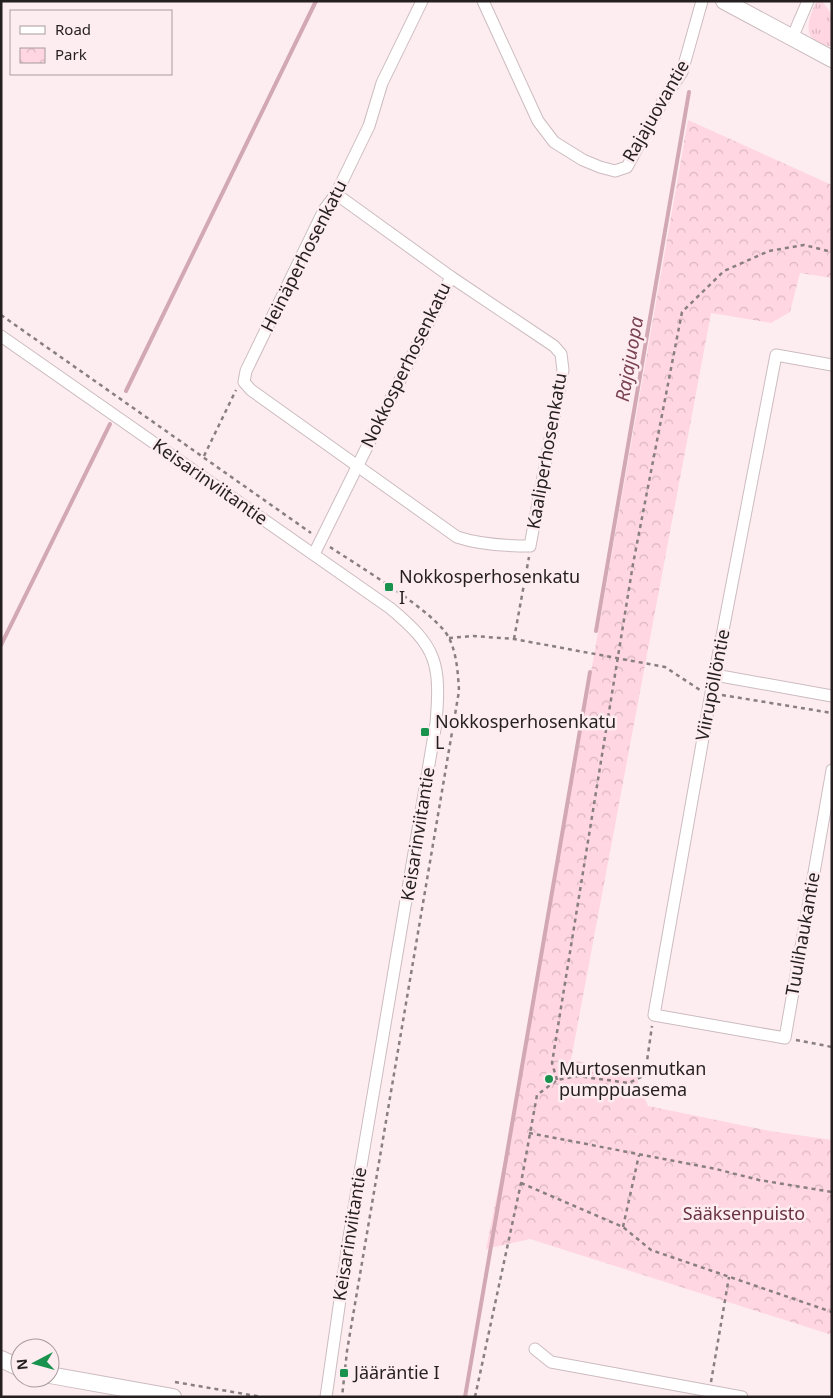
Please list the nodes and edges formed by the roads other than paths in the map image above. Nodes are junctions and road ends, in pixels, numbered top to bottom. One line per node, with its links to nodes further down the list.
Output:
1 (422, 1): 8 (street, Heinäperhosenkatu)
2 (483, 1): 3 (street, Rajajuovantie)
3 (702, 1)
4 (724, 1): 6 (street)
5 (808, 1): 6 (street)
6 (792, 38): 7 (street)
7 (832, 59)
8 (336, 194): 9 (street, Nokkosperhosenkatu); 12 (street, Heinäperhosenkatu)
9 (451, 277): 12 (street, Nokkosperhosenkatu); 12 (street, Kaaliperhosenkatu)
10 (1, 336): 13 (street, Keisarinviitantie)
11 (832, 364): 14 (street, Viirupöllöntie)
12 (356, 466): 13 (street, Nokkosperhosenkatu)
13 (314, 554): 22 (street, Keisarinviitantie)
14 (715, 675): 15 (street); 17 (street, Viirupöllöntie)
15 (832, 696)
16 (832, 770): 17 (street, Tuulihaukantie)
17 (785, 1038)
18 (535, 1349): 20 (street)
19 (60, 1377): 21 (street)
20 (709, 1394): 23 (street)
21 (173, 1397)
22 (326, 1397)
23 (742, 1397)

